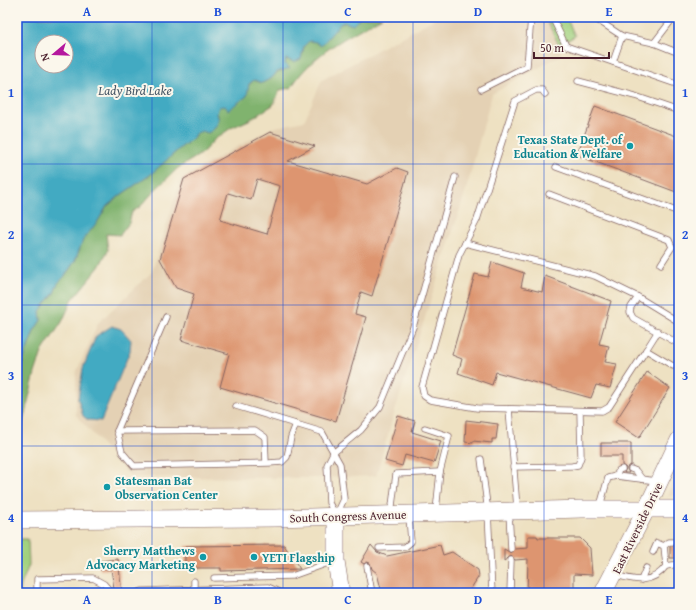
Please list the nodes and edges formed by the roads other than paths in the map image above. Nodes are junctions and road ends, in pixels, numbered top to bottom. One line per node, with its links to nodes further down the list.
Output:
1 (531, 17): 11 (lane)
2 (552, 17): 8 (lane)
3 (593, 17): 5 (lane)
4 (674, 17): 6 (lane)
5 (622, 36): 6 (lane); 8 (lane)
6 (654, 43): 7 (lane)
7 (679, 53)
8 (613, 62): 10 (lane)
9 (578, 81): 13 (lane)
10 (679, 85)
11 (481, 89)
12 (545, 94): 18 (lane)
13 (679, 111)
14 (556, 167): 17 (lane)
15 (455, 177): 34 (lane)
16 (549, 194): 19 (lane)
17 (679, 212)
18 (465, 243): 20 (lane); 28 (lane)
19 (661, 264)
20 (638, 297): 22 (lane); 23 (lane)
21 (166, 317): 32 (lane)
22 (679, 322)
23 (658, 332): 24 (lane); 25 (lane)
24 (679, 344)
25 (646, 350): 26 (lane); 29 (lane)
26 (679, 364)
27 (236, 406): 30 (lane)
28 (509, 409): 29 (lane); 37 (lane)
29 (580, 411): 37 (lane)
30 (296, 424): 34 (lane); 36 (lane)
31 (425, 428): 40 (lane)
32 (117, 431): 36 (lane); 36 (lane)
33 (679, 440): 43 (main road, East Riverside Drive)
34 (333, 453): 52 (lane); 52 (lane)
35 (481, 459): 48 (lane)
36 (266, 463)
37 (513, 467): 47 (lane)
38 (622, 469): 41 (lane)
39 (632, 469): 42 (lane)
40 (440, 472): 49 (lane); 51 (lane)
41 (616, 476): 42 (lane); 44 (lane)
42 (642, 479): 43 (lane)
43 (660, 481): 45 (main road, East Riverside Drive)
44 (599, 508): 45 (main road, South Congress Avenue); 47 (main road, South Congress Avenue)
45 (647, 508): 46 (main road, South Congress Avenue); 65 (main road, East Riverside Drive)
46 (679, 509)
47 (513, 511): 48 (main road, South Congress Avenue); 57 (lane)
48 (488, 512): 49 (main road, South Congress Avenue); 76 (lane)
49 (436, 513): 50 (main road, South Congress Avenue)
50 (409, 514): 51 (main road, South Congress Avenue); 56 (lane)
51 (391, 515): 52 (main road, South Congress Avenue)
52 (336, 516): 53 (main road, South Congress Avenue); 60 (main road)
53 (17, 520)
54 (679, 542): 55 (lane)
55 (664, 546): 58 (lane); 63 (lane)
56 (379, 548)
57 (511, 549)
58 (653, 552)
59 (511, 560): 77 (lane)
60 (336, 561): 66 (lane); 74 (main road)
61 (679, 564): 63 (lane)
62 (367, 566): 75 (lane)
63 (666, 566): 67 (lane)
64 (646, 568): 67 (lane)
65 (614, 574): 67 (lane); 78 (main road, East Riverside Drive)
66 (214, 578)
67 (641, 580)
68 (194, 581): 69 (lane)
69 (194, 589): 72 (lane); 73 (lane)
70 (37, 593): 71 (lane)
71 (112, 593)
72 (137, 593)
73 (281, 593)
74 (341, 593)
75 (372, 593)
76 (492, 593)
77 (510, 593)
78 (604, 593)

